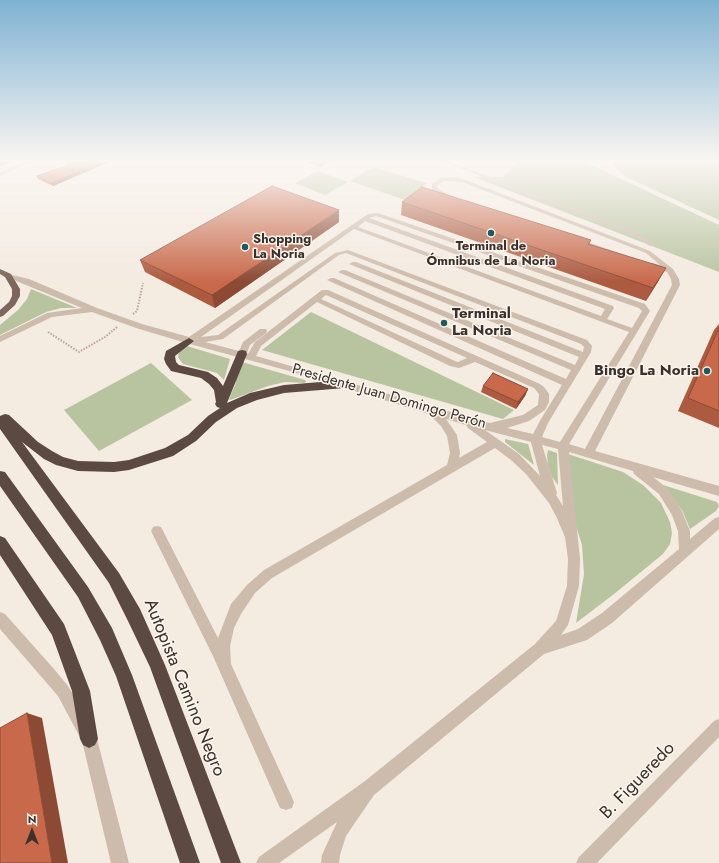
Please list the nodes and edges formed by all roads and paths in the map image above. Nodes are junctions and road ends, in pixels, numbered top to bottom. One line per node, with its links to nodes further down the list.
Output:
1 (517, 201): 12 (street)
2 (550, 201): 6 (street)
3 (365, 219): 4 (street); 21 (street); 23 (street)
4 (353, 227): 21 (street); 26 (street)
5 (573, 238): 8 (street)
6 (652, 245)
7 (363, 256): 10 (street); 26 (street); 28 (street)
8 (632, 258)
9 (647, 263): 12 (street)
10 (353, 264): 13 (street); 28 (street)
11 (0, 271): 14 (main road)
12 (670, 271): 42 (street)
13 (342, 272): 15 (street); 30 (street)
14 (8, 276): 18 (street, Presidente Juan Domingo Perón); 19 (main road)
15 (331, 280): 27 (street); 31 (street)
16 (143, 283): 20 (path)
17 (316, 299): 27 (street); 29 (street); 29 (street)
18 (94, 310): 25 (street); 26 (street, Presidente Juan Domingo Perón)
19 (0, 314)
20 (132, 315)
21 (603, 319): 23 (street)
22 (121, 324): 24 (path)
23 (633, 331): 41 (street)
24 (48, 332)
25 (0, 339)
26 (189, 341): 27 (street, Presidente Juan Domingo Perón); 33 (highway)
27 (246, 355): 32 (street, Presidente Juan Domingo Perón); 33 (highway)
28 (585, 356): 30 (street)
29 (473, 359): 38 (street)
30 (577, 369): 31 (street)
31 (567, 383): 39 (street)
32 (346, 384): 34 (street, Presidente Juan Domingo Perón); 36 (highway)
33 (222, 402): 36 (highway)
34 (431, 410): 38 (street, Presidente Juan Domingo Perón); 43 (street)
35 (0, 413): 36 (highway)
36 (212, 418)
37 (0, 420): 63 (highway, Autopista Camino Negro)
38 (466, 421): 39 (street, Presidente Juan Domingo Perón); 40 (street)
39 (536, 439): 41 (street, Presidente Juan Domingo Perón); 47 (street)
40 (496, 442): 43 (street); 47 (street)
41 (563, 446): 42 (street, Presidente Juan Domingo Perón); 50 (street)
42 (588, 454): 44 (street, Presidente Juan Domingo Perón)
43 (452, 466): 55 (street)
44 (631, 466): 46 (street, Presidente Juan Domingo Perón); 52 (street)
45 (0, 476): 62 (highway)
46 (719, 490)
47 (553, 500): 50 (street)
48 (719, 522): 52 (street)
49 (156, 531): 55 (street)
50 (571, 537): 54 (street)
51 (0, 543): 57 (highway)
52 (685, 552): 54 (street)
53 (0, 621): 57 (street)
54 (540, 649): 58 (street)
55 (224, 666): 59 (street)
56 (719, 726): 61 (street, B. Figueredo)
57 (89, 738): 60 (street)
58 (371, 787): 64 (street); 65 (street)
59 (286, 802)
60 (120, 860)
61 (592, 861)
62 (190, 863)
63 (231, 863)
64 (265, 863)
65 (330, 863)

